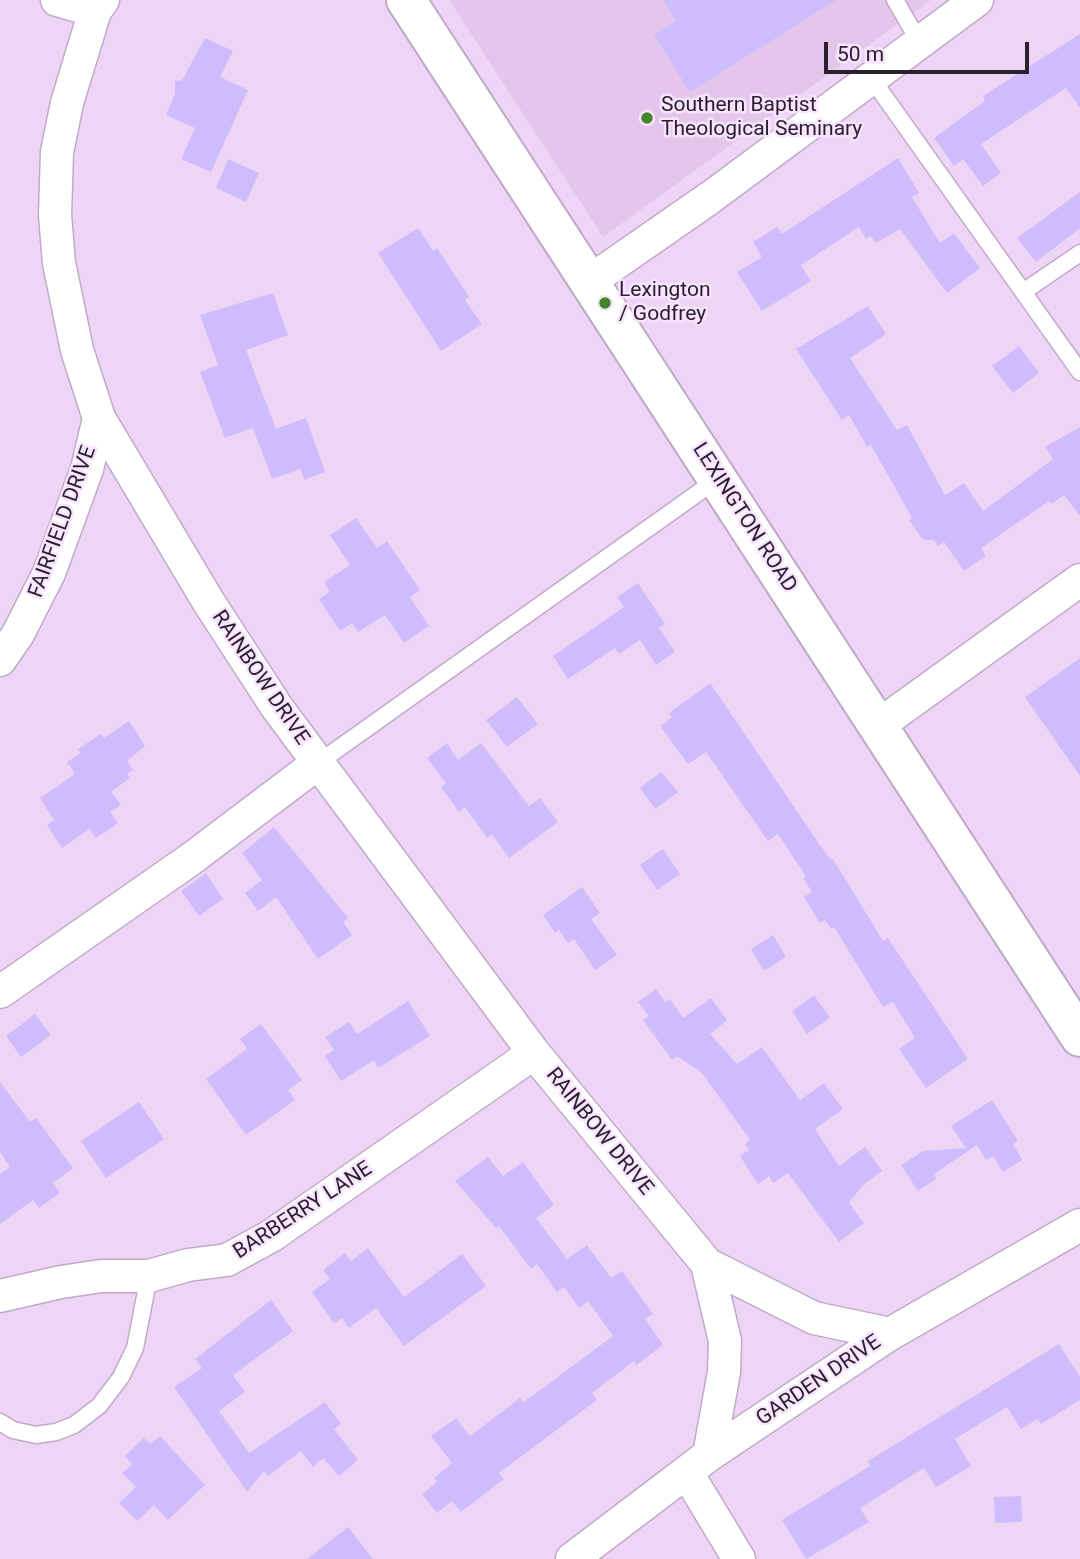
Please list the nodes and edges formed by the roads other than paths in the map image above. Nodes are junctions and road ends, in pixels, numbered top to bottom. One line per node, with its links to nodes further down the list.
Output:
1 (57, 0): 5 (street)
2 (406, 0): 9 (main road, LEXINGTON ROAD)
3 (976, 0): 6 (street)
4 (898, 5): 6 (lane)
5 (99, 6): 12 (street, RAINBOW DRIVE)
6 (920, 43): 7 (street)
7 (872, 79): 9 (street); 10 (lane)
8 (1080, 253): 10 (lane)
9 (590, 281): 13 (main road, LEXINGTON ROAD)
10 (1023, 292): 11 (lane)
11 (1080, 372)
12 (99, 418): 15 (street, FAIRFIELD DRIVE); 17 (street, RAINBOW DRIVE)
13 (719, 478): 16 (main road, LEXINGTON ROAD); 17 (lane)
14 (1080, 580): 16 (street)
15 (0, 660)
16 (879, 725): 19 (main road, LEXINGTON ROAD)
17 (318, 764): 18 (street); 20 (street, RAINBOW DRIVE)
18 (0, 992)
19 (1080, 1037)
20 (534, 1053): 22 (street, RAINBOW DRIVE); 23 (street, BARBERRY LANE)
21 (1080, 1225): 25 (street, GARDEN DRIVE)
22 (707, 1264): 25 (street, RAINBOW DRIVE); 27 (street, RAINBOW DRIVE)
23 (149, 1276): 24 (street, BARBERRY LANE); 26 (lane)
24 (0, 1296)
25 (890, 1334): 27 (street, GARDEN DRIVE)
26 (0, 1422)
27 (698, 1464): 28 (street, GARDEN DRIVE); 29 (street)
28 (572, 1559)
29 (739, 1559)

